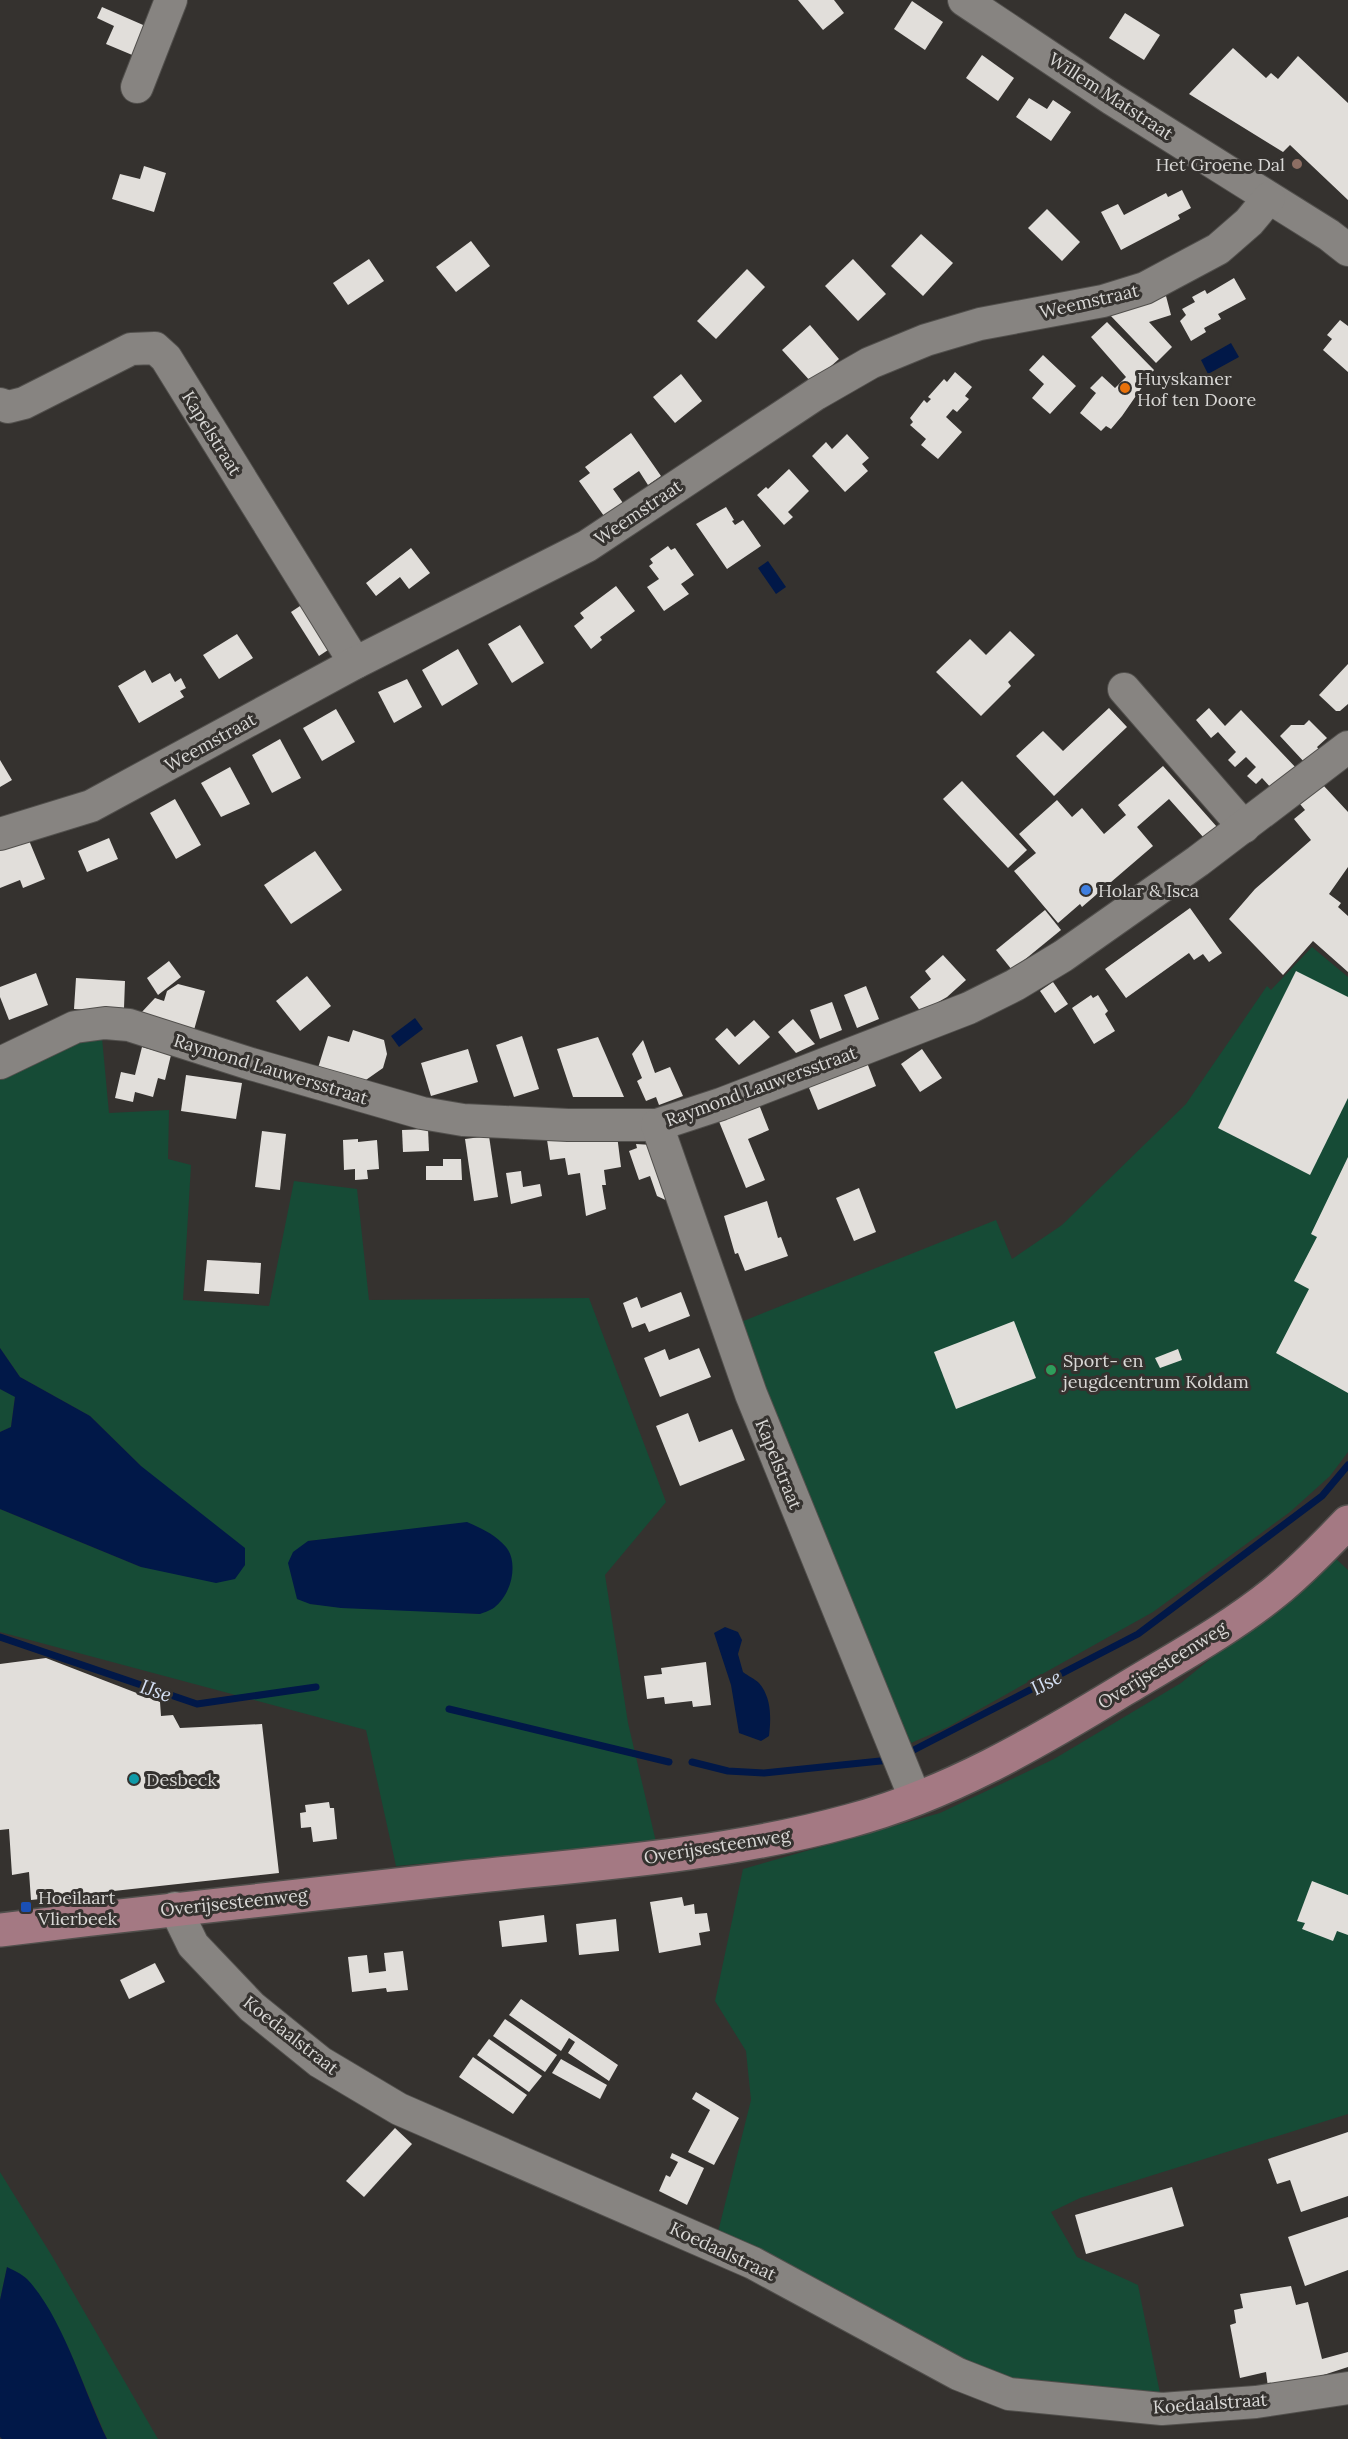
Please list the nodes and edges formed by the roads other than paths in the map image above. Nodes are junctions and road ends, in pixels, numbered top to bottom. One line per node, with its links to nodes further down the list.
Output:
1 (171, 0): 3 (street)
2 (964, 0): 4 (street, Willem Matstraat)
3 (137, 87)
4 (1269, 198): 5 (street, Willem Matstraat); 7 (street, Weemstraat)
5 (1348, 250)
6 (0, 404): 7 (street, Kapelstraat)
7 (356, 663): 11 (street, Weemstraat)
8 (1124, 689): 10 (street)
9 (1348, 747): 10 (street, Raymond Lauwersstraat)
10 (1244, 826): 13 (street, Raymond Lauwersstraat)
11 (0, 834)
12 (0, 1063): 13 (street, Raymond Lauwersstraat)
13 (657, 1125): 15 (street, Kapelstraat)
14 (1348, 1522): 15 (main road, Overijsesteenweg)
15 (905, 1773): 16 (main road, Overijsesteenweg)
16 (175, 1908): 17 (main road, Overijsesteenweg); 18 (street, Koedaalstraat)
17 (0, 1930)
18 (1348, 2388)

